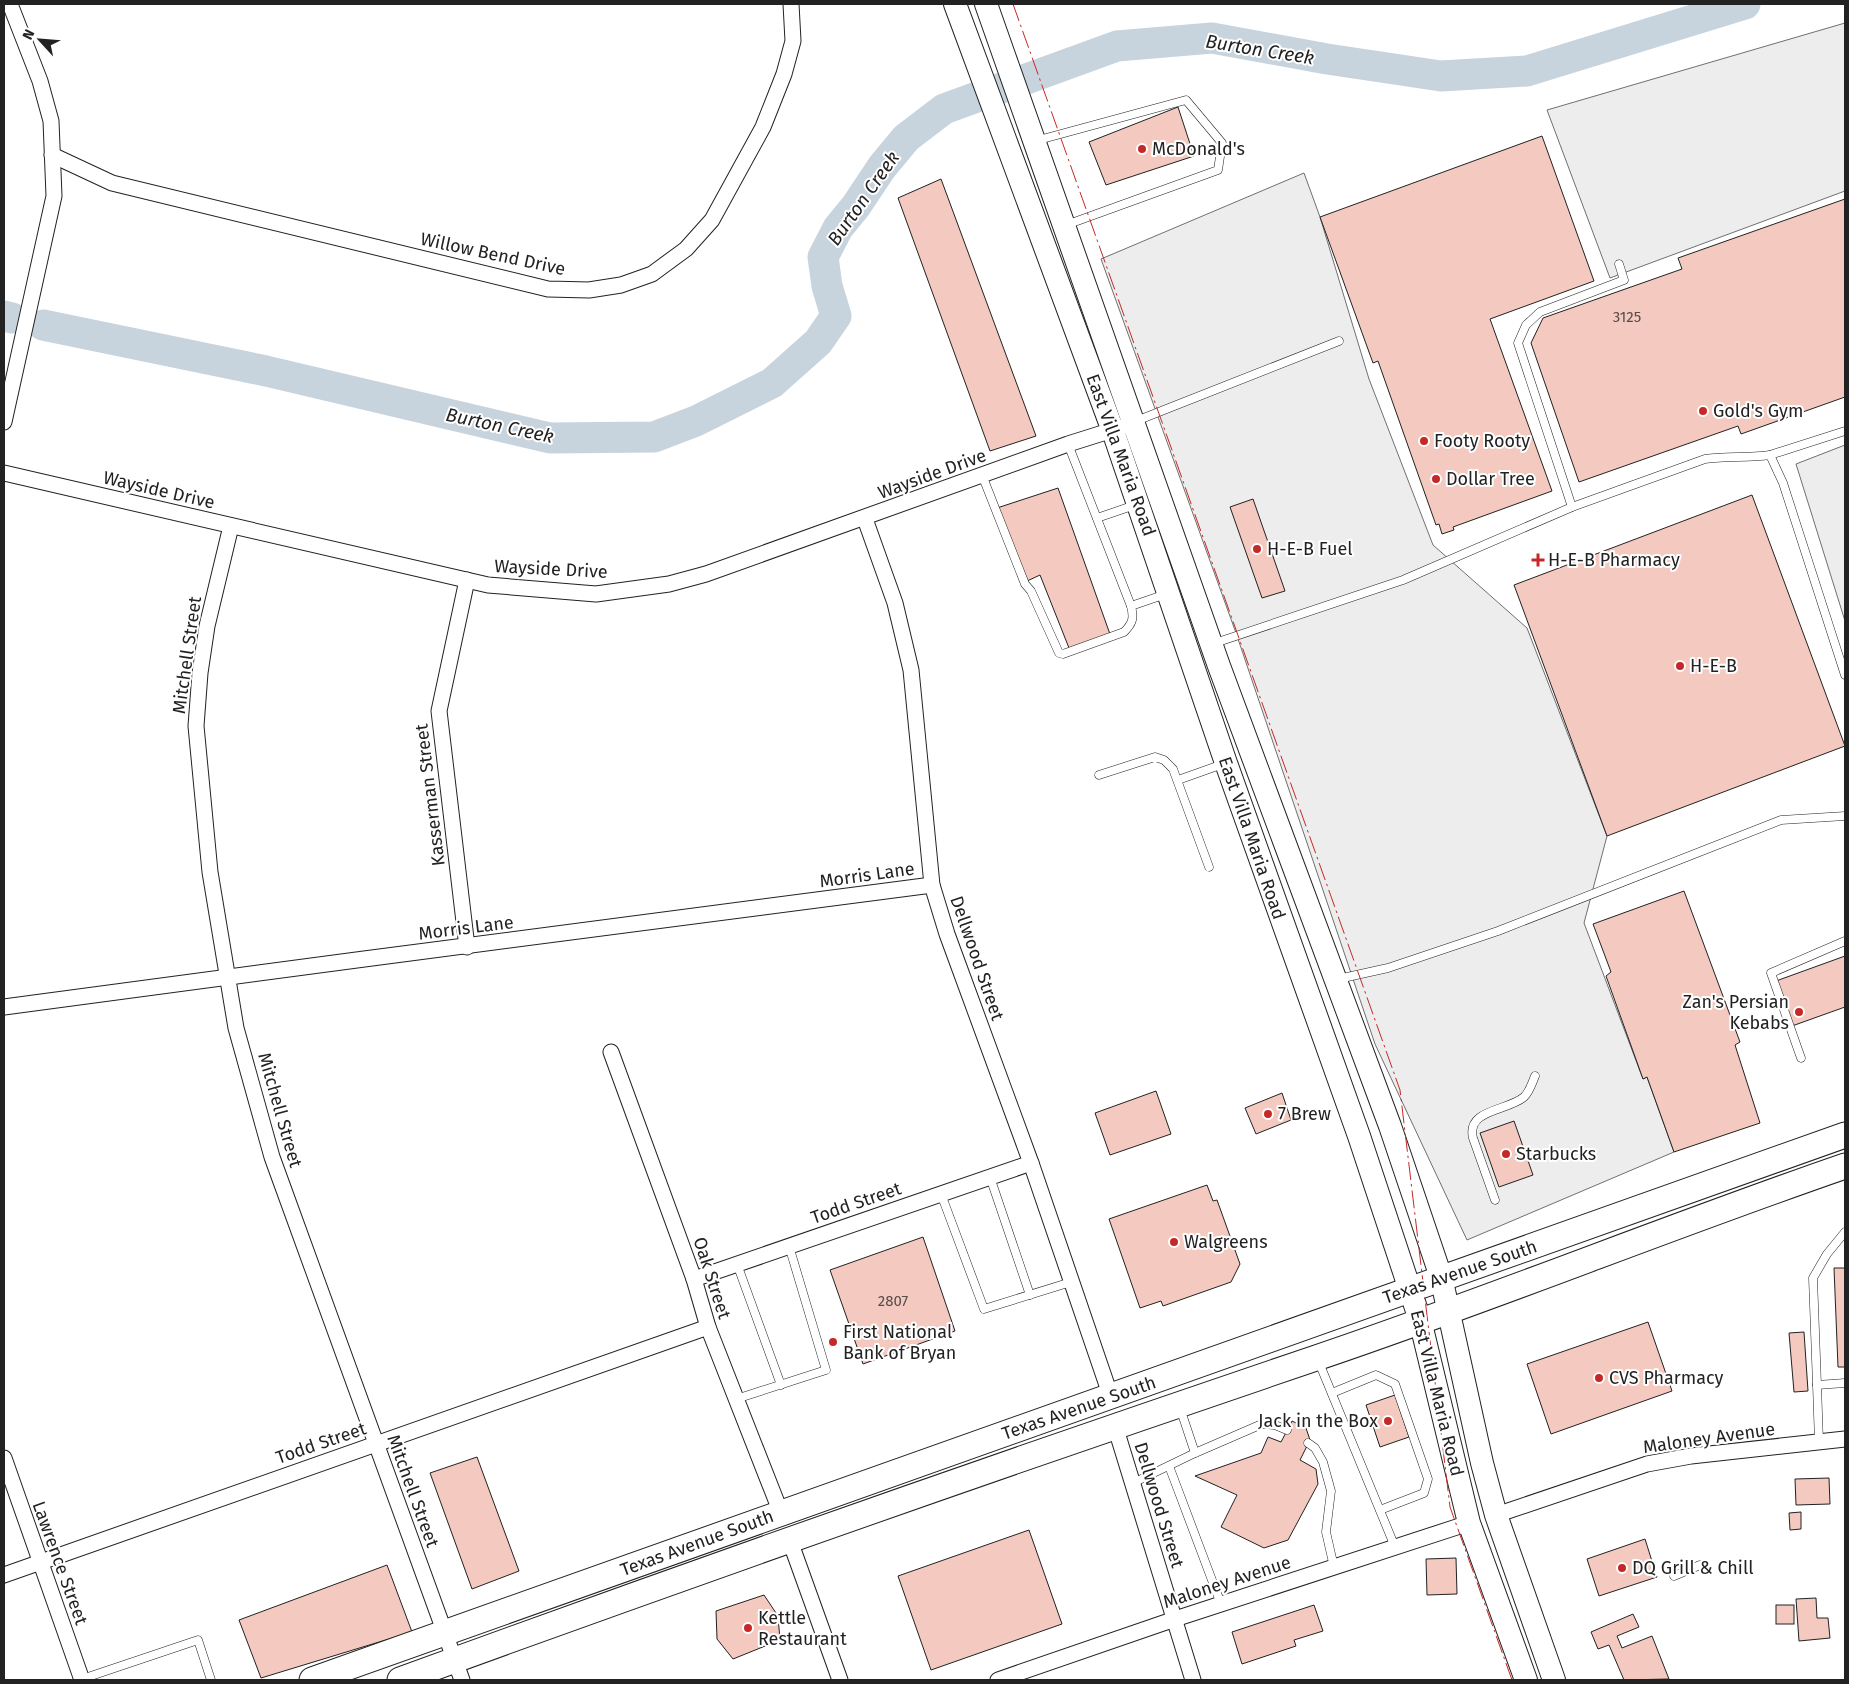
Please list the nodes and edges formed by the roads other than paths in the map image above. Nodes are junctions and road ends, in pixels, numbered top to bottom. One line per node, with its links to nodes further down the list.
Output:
1 (10, 4): 6 (street)
2 (791, 4): 6 (street, Willow Bend Drive)
3 (955, 4): 11 (main road, East Villa Maria Road)
4 (986, 4): 5 (main road, East Villa Maria Road)
5 (1033, 142): 7 (main road, East Villa Maria Road); 7 (lane)
6 (52, 155): 10 (street)
7 (1064, 225): 11 (main road, East Villa Maria Road)
8 (1620, 264): 18 (lane)
9 (1339, 340): 11 (lane)
10 (4, 422)
11 (1123, 427): 13 (street, Wayside Drive); 17 (main road, East Villa Maria Road); 25 (main road, East Villa Maria Road)
12 (1845, 431): 14 (lane)
13 (1068, 444): 16 (street, Wayside Drive); 19 (lane)
14 (1770, 455): 18 (lane); 26 (lane)
15 (4, 473): 21 (street, Wayside Drive)
16 (982, 475): 20 (street, Wayside Drive); 24 (lane)
17 (1138, 504): 19 (lane); 23 (main road, East Villa Maria Road)
18 (1572, 508): 25 (lane)
19 (1097, 518): 24 (lane)
20 (865, 519): 22 (street, Wayside Drive); 32 (street, Dellwood Street)
21 (231, 526): 22 (street, Wayside Drive); 35 (street, Mitchell Street)
22 (467, 580): 34 (street, Kasserman Street)
23 (1169, 593): 24 (lane); 27 (main road, East Villa Maria Road)
24 (1131, 606)
25 (1211, 645): 36 (main road, East Villa Maria Road)
26 (1845, 675)
27 (1226, 763): 29 (lane); 53 (main road, East Villa Maria Road)
28 (1099, 775): 29 (lane)
29 (1178, 780): 31 (lane)
30 (1845, 816): 36 (lane)
31 (1209, 868)
32 (932, 885): 34 (street, Morris Lane); 42 (street, Dellwood Street)
33 (1845, 941): 39 (lane)
34 (467, 947): 35 (street, Morris Lane)
35 (226, 976): 37 (street, Morris Lane); 70 (street, Mitchell Street)
36 (1335, 980): 50 (main road, East Villa Maria Road)
37 (4, 1007)
38 (611, 1052): 51 (street, Oak Street)
39 (1801, 1058)
40 (1535, 1076): 46 (lane)
41 (1845, 1135): 50 (main road, Texas Avenue South)
42 (1030, 1164): 44 (street, Todd Street); 52 (street, Dellwood Street)
43 (1845, 1166): 55 (main road, Texas Avenue South)
44 (990, 1178): 45 (street, Todd Street); 54 (lane)
45 (941, 1194): 48 (street, Todd Street); 54 (lane)
46 (1495, 1200)
47 (1845, 1232): 61 (lane)
48 (789, 1246): 49 (street, Todd Street); 60 (lane)
49 (737, 1264): 51 (street, Todd Street); 60 (lane)
50 (1441, 1277): 53 (main road, Texas Avenue South); 55 (main road, East Villa Maria Road)
51 (694, 1279): 57 (street, Oak Street)
52 (1071, 1282): 54 (lane); 63 (street, Dellwood Street)
53 (1411, 1288): 56 (main road, East Villa Maria Road); 63 (main road, Texas Avenue South)
54 (1030, 1295)
55 (1450, 1311): 56 (main road, Texas Avenue South); 78 (main road, East Villa Maria Road)
56 (1420, 1320): 58 (main road, Texas Avenue South); 79 (main road, East Villa Maria Road)
57 (708, 1327): 64 (street, Oak Street); 70 (street, Todd Street)
58 (1317, 1358): 62 (lane); 65 (main road, Texas Avenue South)
59 (1845, 1383): 61 (lane)
60 (780, 1385): 64 (lane)
61 (1817, 1385): 69 (lane)
62 (1332, 1393): 76 (lane); 76 (lane)
63 (1111, 1397): 77 (main road, Texas Avenue South)
64 (736, 1399): 77 (street, Oak Street)
65 (1179, 1403): 66 (main road, Texas Avenue South); 72 (lane)
66 (1115, 1426): 75 (street, Dellwood Street); 80 (main road, Texas Avenue South)
67 (1287, 1430): 72 (lane)
68 (1845, 1439): 69 (street, Maloney Avenue)
69 (1819, 1442): 78 (street, Maloney Avenue)
70 (376, 1444): 82 (street, Todd Street); 89 (street, Mitchell Street)
71 (1308, 1444): 84 (lane)
72 (1195, 1453): 74 (lane)
73 (4, 1458): 82 (street, Lawrence Street)
74 (1169, 1466): 75 (lane); 87 (lane)
75 (1133, 1483): 88 (street, Dellwood Street)
76 (1380, 1510): 81 (lane)
77 (781, 1514): 89 (main road, Texas Avenue South)
78 (1496, 1514): 99 (main road, East Villa Maria Road)
79 (1469, 1523): 81 (street, Maloney Avenue); 98 (main road, East Villa Maria Road)
80 (790, 1541): 90 (main road, Texas Avenue South); 95 (street)
81 (1395, 1547): 84 (street, Maloney Avenue)
82 (39, 1563): 85 (street, Todd Street); 91 (street, Lawrence Street)
83 (1700, 1565): 86 (lane)
84 (1334, 1567): 87 (street, Maloney Avenue)
85 (4, 1575)
86 (1674, 1576)
87 (1221, 1604): 88 (street, Maloney Avenue)
88 (1174, 1619): 96 (street, Maloney Avenue); 97 (street, Dellwood Street)
89 (446, 1633): 90 (street, Mitchell Street); 93 (main road, Texas Avenue South)
90 (459, 1670): 94 (main road, Texas Avenue South)
91 (82, 1680): 92 (lane)
92 (211, 1680)
93 (312, 1680)
94 (400, 1680)
95 (840, 1680)
96 (998, 1680)
97 (1193, 1680)
98 (1526, 1680)
99 (1554, 1680)

